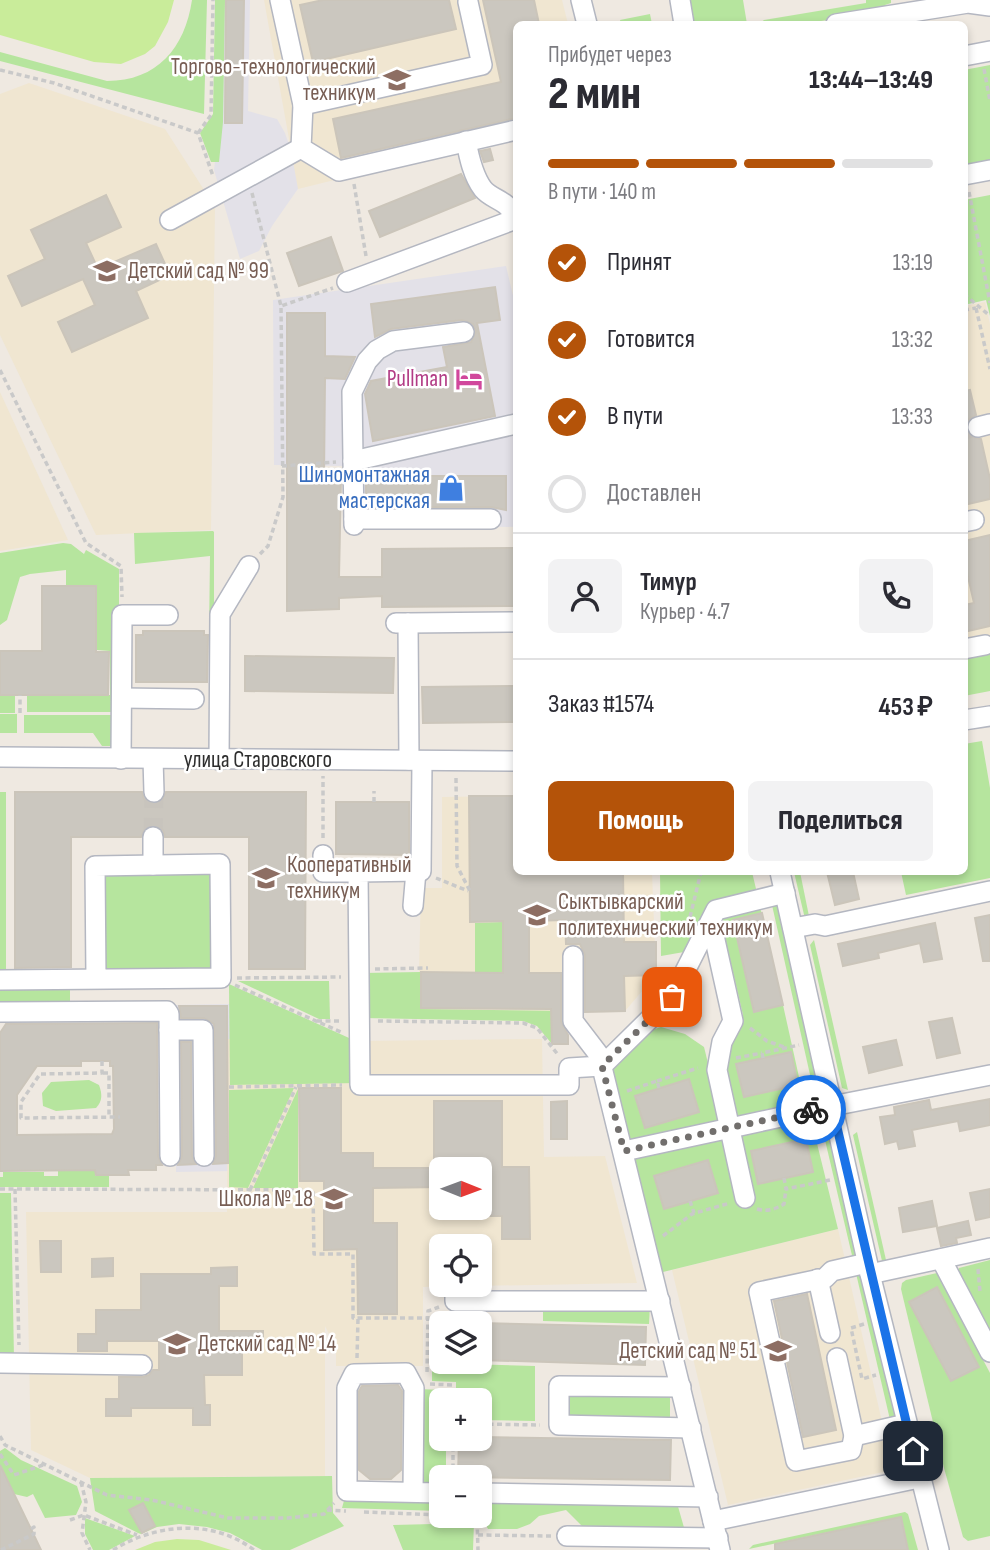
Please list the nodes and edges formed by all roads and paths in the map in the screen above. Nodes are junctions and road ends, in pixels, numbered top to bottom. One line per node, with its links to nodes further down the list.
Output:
1 (213, 0): 15 (path)
2 (280, 0): 13 (street)
3 (581, 0): 7 (street)
4 (680, 0): 8 (street)
5 (468, 2): 13 (street)
6 (990, 6): 9 (street)
7 (586, 21)
8 (684, 21)
9 (855, 21)
10 (978, 53): 12 (path)
11 (0, 70): 15 (path)
12 (990, 101)
13 (303, 105): 17 (street)
14 (513, 131): 16 (street)
15 (198, 133): 23 (path)
16 (466, 141): 18 (street); 24 (street)
17 (301, 148): 18 (street); 21 (street)
18 (351, 168): 27 (path)
19 (990, 170): 20 (street)
20 (968, 174)
21 (248, 177): 23 (street); 32 (path)
22 (968, 190): 29 (path)
23 (219, 193): 25 (street)
24 (513, 212)
25 (170, 219)
26 (513, 219): 27 (street)
27 (369, 274): 28 (street)
28 (347, 282): 32 (path)
29 (989, 293): 31 (path)
30 (968, 298): 33 (path)
31 (990, 303)
32 (281, 306): 41 (path)
33 (978, 308): 34 (path); 35 (path); 37 (path)
34 (968, 309)
35 (990, 316)
36 (464, 332): 40 (street)
37 (990, 369)
38 (0, 370): 44 (path)
39 (513, 426): 40 (street)
40 (353, 461): 41 (path); 42 (street)
41 (282, 466): 43 (path)
42 (491, 519)
43 (249, 566): 58 (street)
44 (122, 615): 45 (street); 50 (street)
45 (168, 615)
46 (513, 622): 59 (street)
47 (985, 645): 48 (street)
48 (968, 648)
49 (20, 695): 52 (path)
50 (122, 698): 51 (street); 56 (street)
51 (194, 699)
52 (20, 713)
53 (990, 716): 54 (street)
54 (968, 719)
55 (0, 757): 56 (street, улица Старовского)
56 (121, 759): 57 (street, улица Старовского)
57 (153, 759): 58 (street, улица Старовского); 64 (street)
58 (219, 760): 59 (street, улица Старовского)
59 (415, 761): 60 (street, улица Старовского); 69 (street)
60 (513, 761)
61 (323, 776): 67 (path)
62 (456, 778): 69 (path)
63 (374, 791): 65 (path)
64 (154, 792)
65 (374, 802)
66 (153, 837): 68 (street)
67 (323, 855): 70 (street)
68 (153, 866): 80 (street); 81 (street)
69 (419, 871): 70 (street); 74 (street)
70 (358, 872): 79 (street)
71 (781, 875): 73 (street)
72 (990, 891): 76 (street)
73 (785, 893): 75 (street); 76 (street)
74 (412, 906)
75 (711, 922): 83 (street); 93 (street)
76 (793, 929): 103 (street)
77 (573, 956): 93 (street)
78 (428, 968): 79 (path)
79 (359, 973): 80 (path); 87 (street)
80 (221, 978): 81 (street); 85 (path)
81 (96, 979): 82 (street)
82 (0, 980)
83 (730, 1003): 89 (path); 92 (street)
84 (0, 1012): 86 (street)
85 (317, 1021): 87 (path); 87 (path)
86 (169, 1030): 108 (street); 109 (street)
87 (360, 1031): 94 (path); 98 (street)
88 (799, 1045): 89 (path)
89 (787, 1048): 90 (path)
90 (762, 1058)
91 (102, 1061): 95 (path)
92 (717, 1062): 97 (path); 106 (street)
93 (602, 1066): 94 (street); 102 (street)
94 (569, 1068): 98 (street)
95 (103, 1073): 104 (path); 104 (path)
96 (990, 1075): 103 (street)
97 (657, 1081): 101 (path); 102 (path)
98 (360, 1085): 99 (path)
99 (297, 1086): 100 (path); 115 (path)
100 (229, 1087)
101 (659, 1088)
102 (610, 1096): 107 (street)
103 (832, 1106): 106 (street); 122 (street)
104 (109, 1117): 105 (path)
105 (120, 1117)
106 (730, 1128): 107 (street); 116 (street)
107 (624, 1151): 119 (street)
108 (170, 1156)
109 (204, 1156)
110 (784, 1178): 114 (path)
111 (830, 1180): 114 (path)
112 (0, 1189): 113 (path)
113 (15, 1189): 115 (path); 135 (path)
114 (786, 1189): 116 (path)
115 (250, 1190): 128 (path)
116 (745, 1198): 118 (path)
117 (690, 1201): 118 (path)
118 (694, 1213): 119 (path)
119 (647, 1248): 126 (street)
120 (983, 1250): 121 (street); 127 (path)
121 (941, 1259): 122 (street); 127 (street)
122 (869, 1268): 123 (street); 141 (street)
123 (818, 1279): 131 (street); 145 (street)
124 (492, 1294): 126 (street)
125 (449, 1297): 129 (path)
126 (660, 1301): 138 (street)
127 (972, 1317): 132 (street)
128 (358, 1318): 129 (path); 134 (path)
129 (428, 1318): 139 (path)
130 (864, 1324): 137 (path)
131 (830, 1333)
132 (990, 1352)
133 (836, 1358): 145 (street)
134 (357, 1361)
135 (10, 1363): 136 (street)
136 (142, 1364)
137 (876, 1375)
138 (681, 1387): 142 (street); 143 (street)
139 (452, 1388)
140 (492, 1424): 142 (path)
141 (906, 1424): 145 (street); 148 (street)
142 (559, 1425): 143 (street)
143 (691, 1427): 154 (street)
144 (0, 1436): 147 (path)
145 (853, 1436)
146 (0, 1454): 147 (path)
147 (44, 1464): 149 (path)
148 (919, 1478): 164 (street); 170 (street)
149 (80, 1482): 155 (path); 157 (path)
150 (347, 1491): 151 (street); 151 (street); 155 (path)
151 (413, 1492): 152 (street)
152 (429, 1493)
153 (492, 1493): 154 (street)
154 (708, 1497): 164 (street)
155 (327, 1510): 156 (path)
156 (429, 1514)
157 (83, 1515): 158 (path); 162 (path); 166 (path)
158 (71, 1520)
159 (478, 1528): 161 (path)
160 (31, 1529): 165 (path)
161 (478, 1535): 163 (path); 169 (path)
162 (139, 1536): 167 (path); 168 (path)
163 (567, 1536): 164 (street)
164 (717, 1536)
165 (1, 1550)
166 (90, 1550)
167 (113, 1550)
168 (254, 1550)
169 (478, 1550)
170 (939, 1550)

